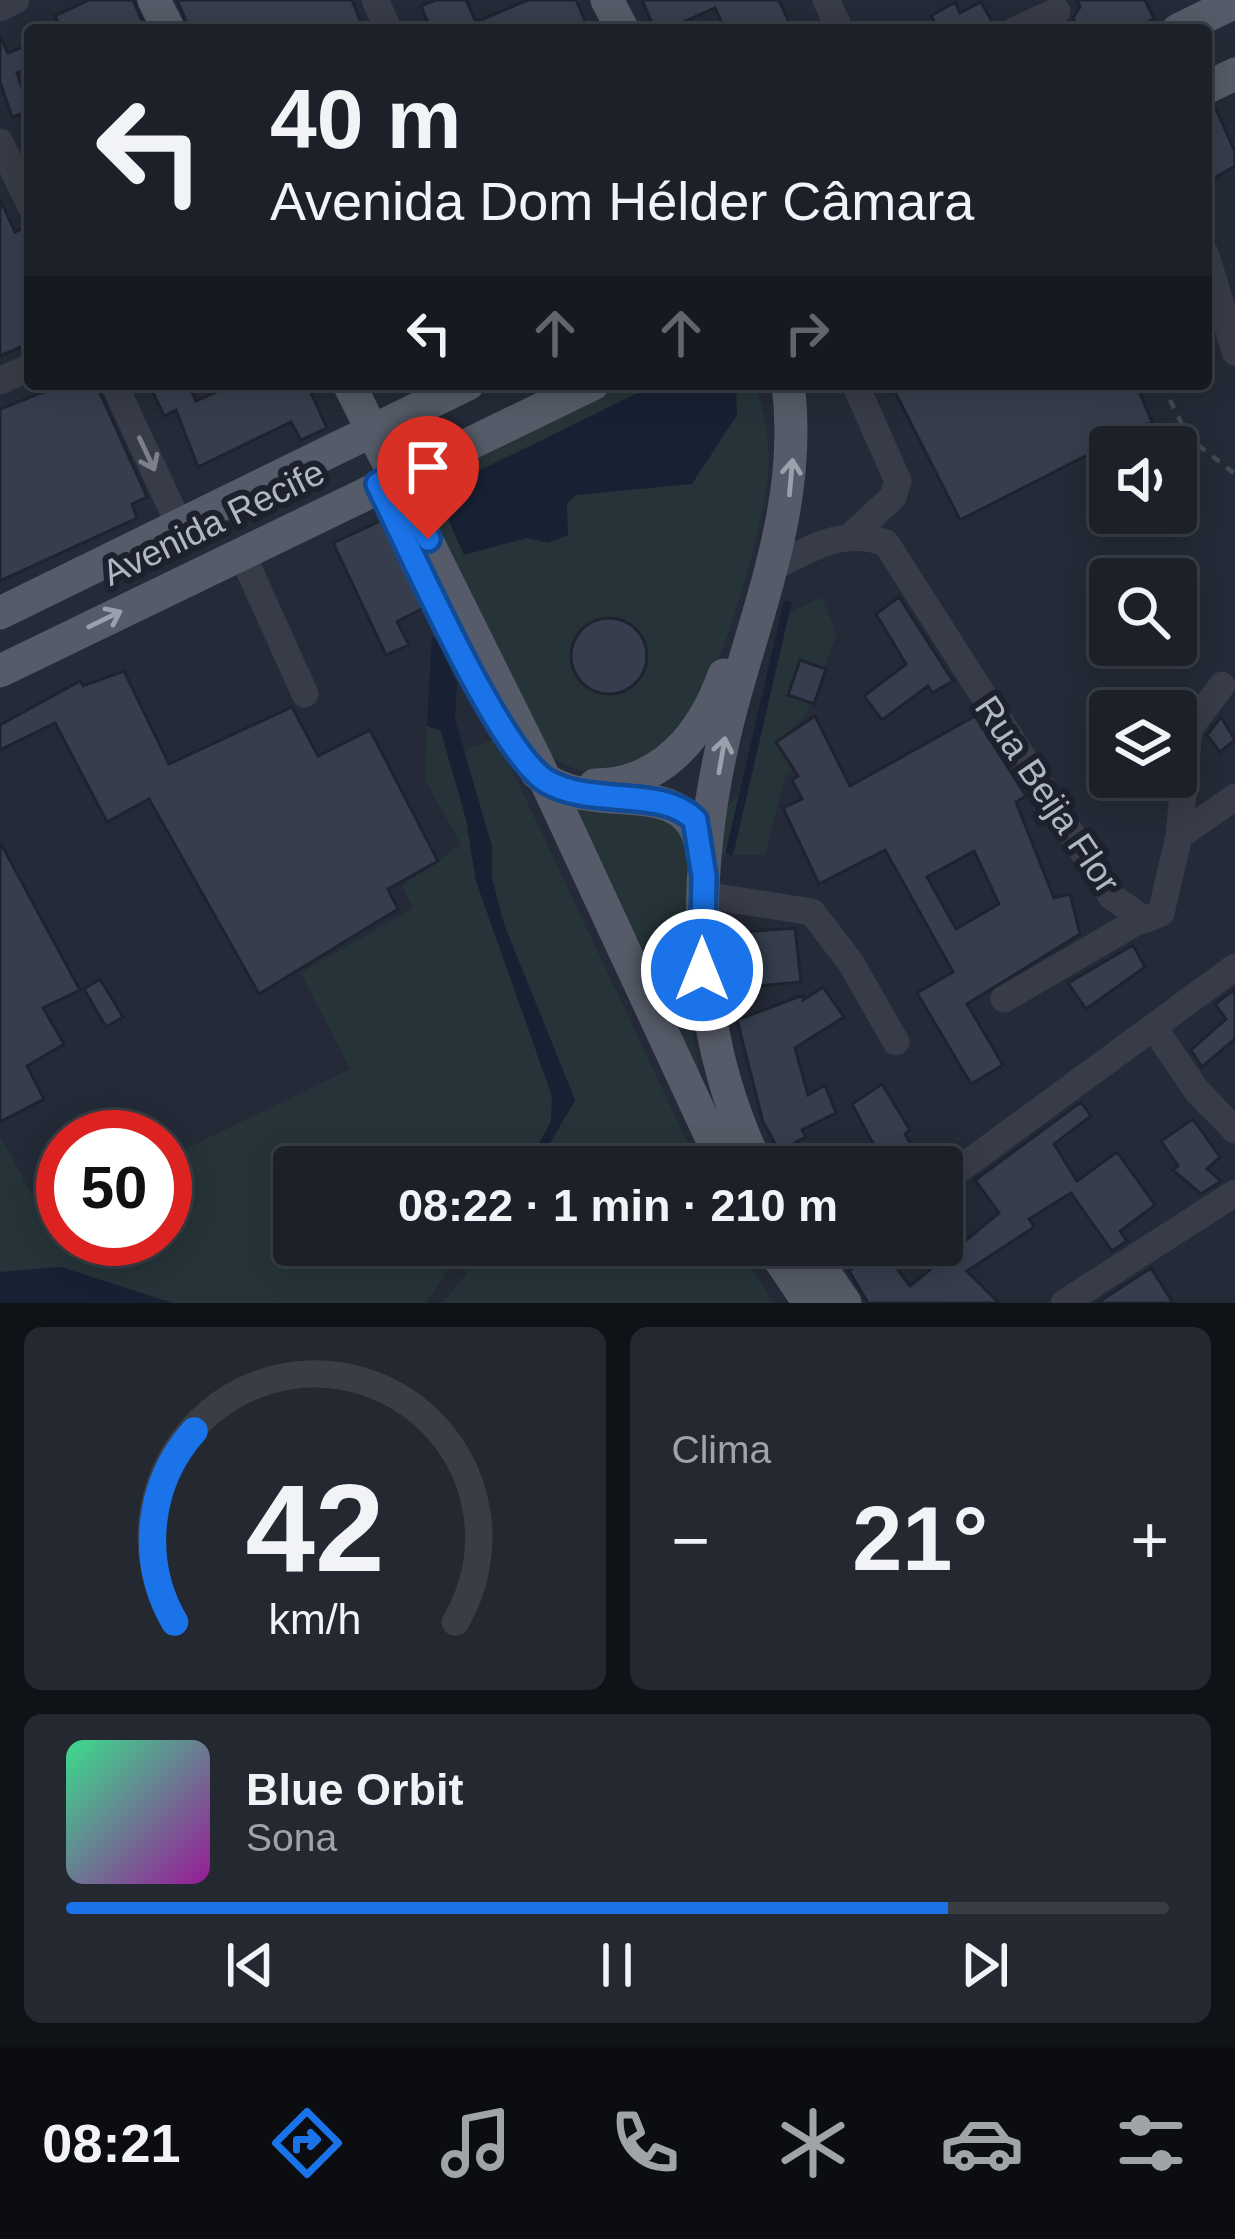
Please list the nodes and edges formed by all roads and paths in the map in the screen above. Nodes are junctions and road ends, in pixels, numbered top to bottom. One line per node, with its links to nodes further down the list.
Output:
1 (16, 0): 3 (street)
2 (1235, 2): 4 (main road)
3 (0, 8)
4 (1190, 24)
5 (0, 142): 6 (street)
6 (24, 192)
7 (1212, 275): 8 (street)
8 (1235, 352)
9 (117, 390): 19 (street, one-way to 19)
10 (351, 390): 16 (main road)
11 (456, 390): 16 (main road, Avenida Recife)
12 (580, 390): 18 (main road, Avenida Recife)
13 (788, 390): 22 (main road, one-way to 13)
14 (858, 390): 20 (street)
15 (1165, 390): 17 (path)
16 (364, 436): 18 (main road); 19 (main road, Avenida Recife)
17 (1235, 474)
18 (387, 480): 21 (main road, Avenida Recife); 27 (main road)
19 (179, 524): 23 (main road, Avenida Recife)
20 (854, 535): 22 (street); 31 (street, Rua Beija Flor)
21 (241, 552): 24 (main road, Avenida Recife, one-way to 21); 26 (street)
22 (772, 568): 27 (main road); 30 (main road, one-way to 22)
23 (0, 613)
24 (0, 671)
25 (1222, 685): 29 (street, Rua Beija Flor)
26 (304, 694)
27 (540, 769): 30 (main road); 37 (main road)
28 (1235, 797): 29 (street)
29 (1179, 836): 31 (street, Rua Beija Flor)
30 (704, 885): 35 (street); 38 (main road)
31 (1143, 918): 33 (street)
32 (1235, 967): 34 (street)
33 (1004, 999)
34 (1154, 1028): 36 (street); 39 (street)
35 (896, 1042)
36 (1235, 1130)
37 (715, 1146)
38 (749, 1146)
39 (963, 1167)
40 (1235, 1193): 45 (street)
41 (784, 1266): 43 (main road)
42 (820, 1266): 44 (main road)
43 (809, 1303)
44 (845, 1303)
45 (1064, 1303)

